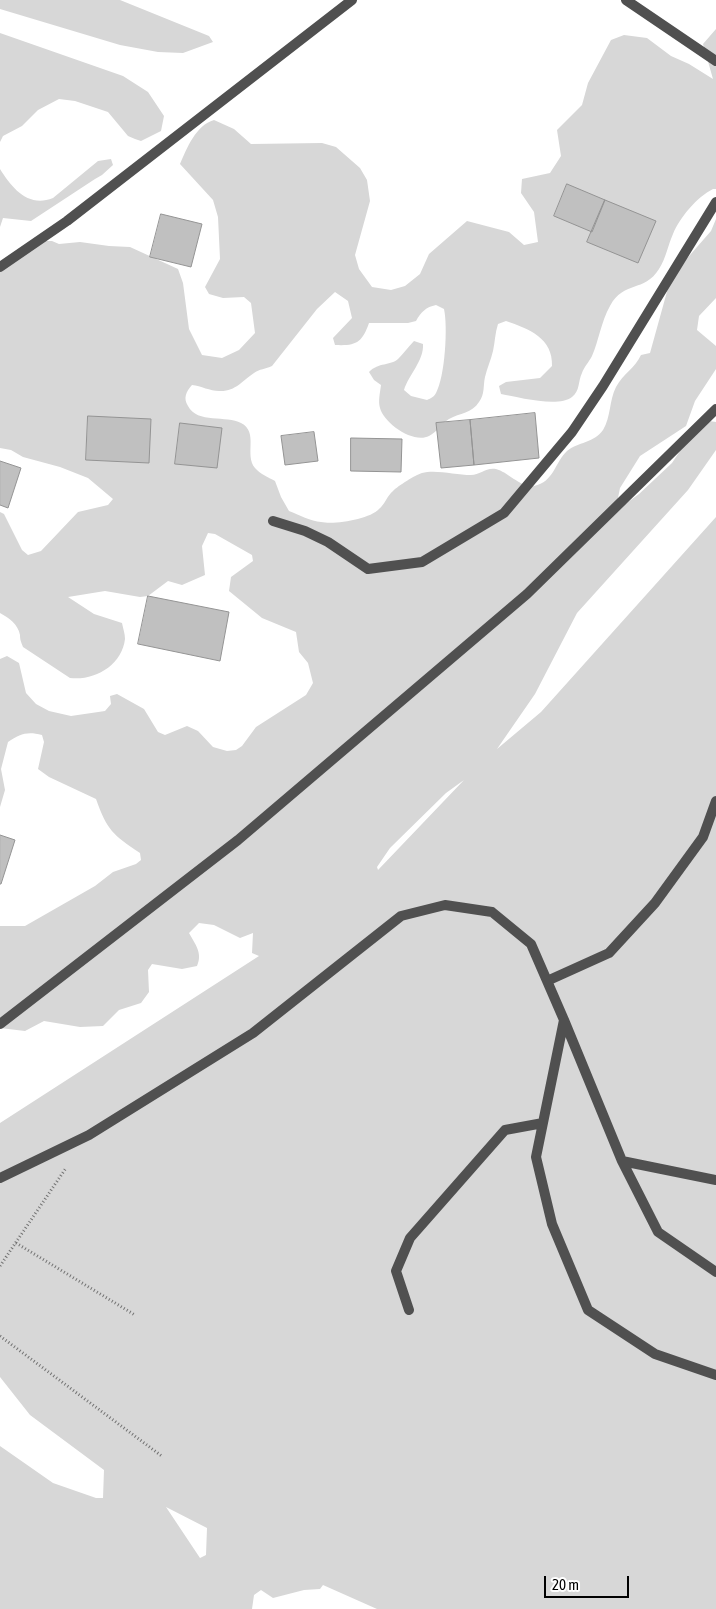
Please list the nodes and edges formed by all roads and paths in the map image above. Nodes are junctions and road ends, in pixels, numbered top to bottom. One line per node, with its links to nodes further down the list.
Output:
1 (352, 0): 5 (street)
2 (626, 0): 3 (street)
3 (716, 61)
4 (716, 202): 7 (street)
5 (0, 268)
6 (716, 410): 11 (street)
7 (273, 521)
8 (716, 801): 9 (street)
9 (547, 981): 10 (street); 15 (street)
10 (564, 1020): 12 (street); 13 (street)
11 (0, 1024)
12 (543, 1123): 20 (street); 23 (street)
13 (622, 1161): 16 (street); 19 (street)
14 (68, 1165): 17 (path)
15 (0, 1178)
16 (716, 1180)
17 (16, 1243): 18 (path); 21 (path)
18 (0, 1266)
19 (716, 1272)
20 (409, 1310)
21 (135, 1315)
22 (0, 1336): 24 (path)
23 (716, 1375)
24 (163, 1457)

